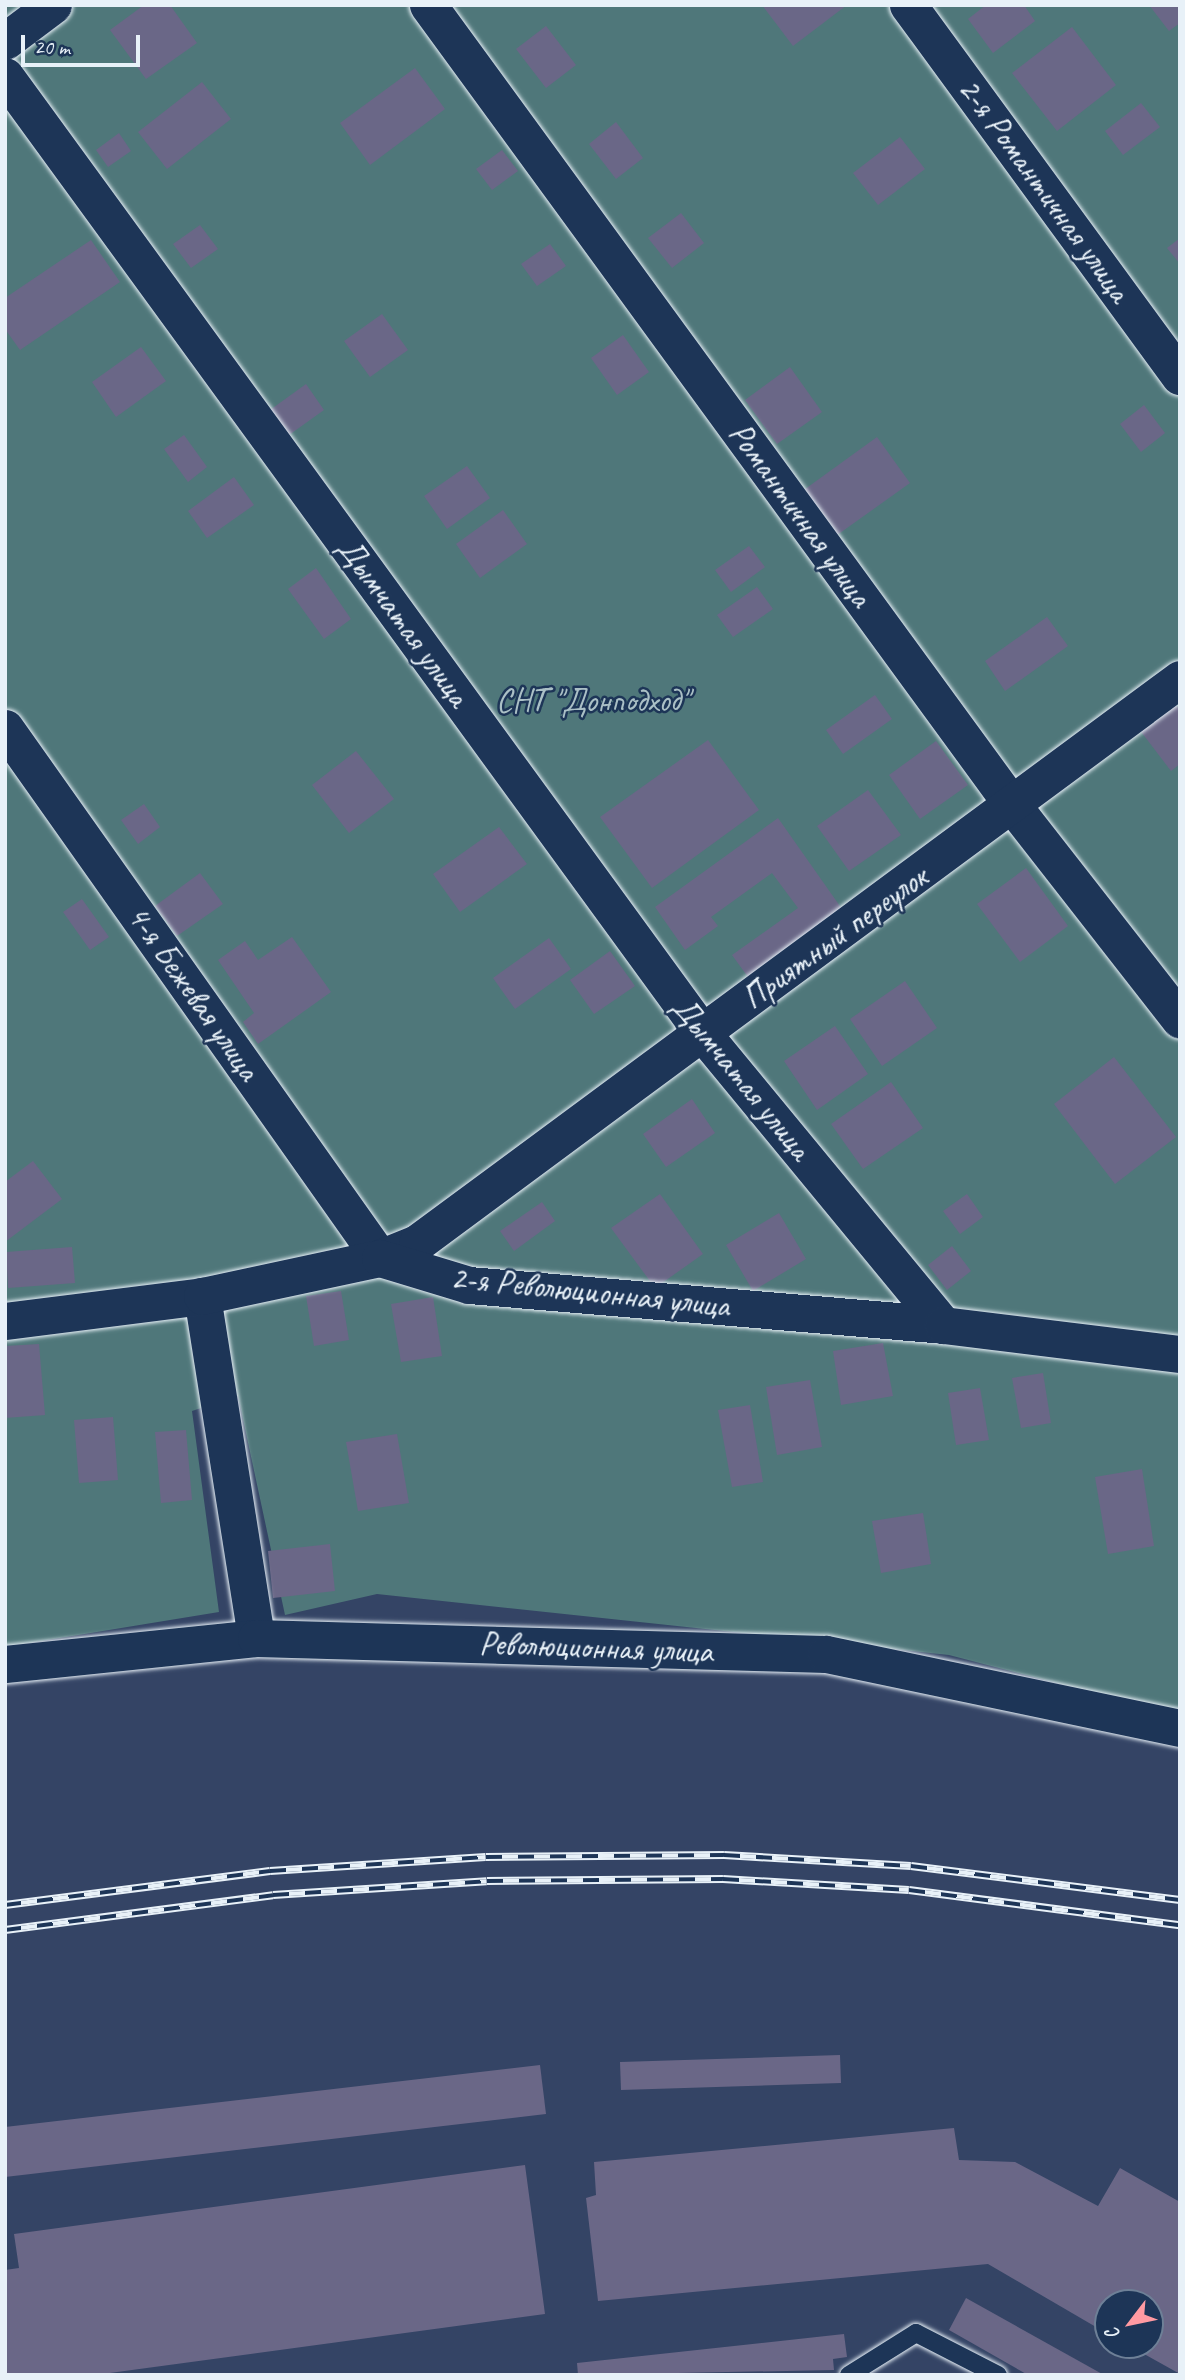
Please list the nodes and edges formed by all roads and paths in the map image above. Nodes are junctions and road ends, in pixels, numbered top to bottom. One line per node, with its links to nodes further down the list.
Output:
1 (53, 5): 4 (street)
2 (428, 5): 9 (street, Романтичная улица)
3 (908, 5): 6 (street, 2-я Романтичная улица)
4 (5, 41)
5 (5, 76): 11 (street, Дымчатая улица)
6 (1180, 376)
7 (1180, 679): 9 (street, Приятный переулок)
8 (5, 728): 12 (street, 4-я Бежевая улица)
9 (1013, 806): 10 (street, Романтичная улица); 11 (street, Приятный переулок)
10 (1180, 1020)
11 (704, 1035): 12 (street, Приятный переулок); 15 (street, Дымчатая улица)
12 (380, 1258): 13 (street, 2-я Революционная улица); 15 (street, 2-я Революционная улица)
13 (202, 1296): 14 (street, 2-я Революционная улица); 17 (street)
14 (5, 1321)
15 (943, 1325): 16 (street, 2-я Революционная улица)
16 (1180, 1354)
17 (256, 1638): 18 (street, Революционная улица); 19 (street, Революционная улица)
18 (5, 1664)
19 (1180, 1728)
20 (849, 2375): 21 (lane)
21 (998, 2375)

